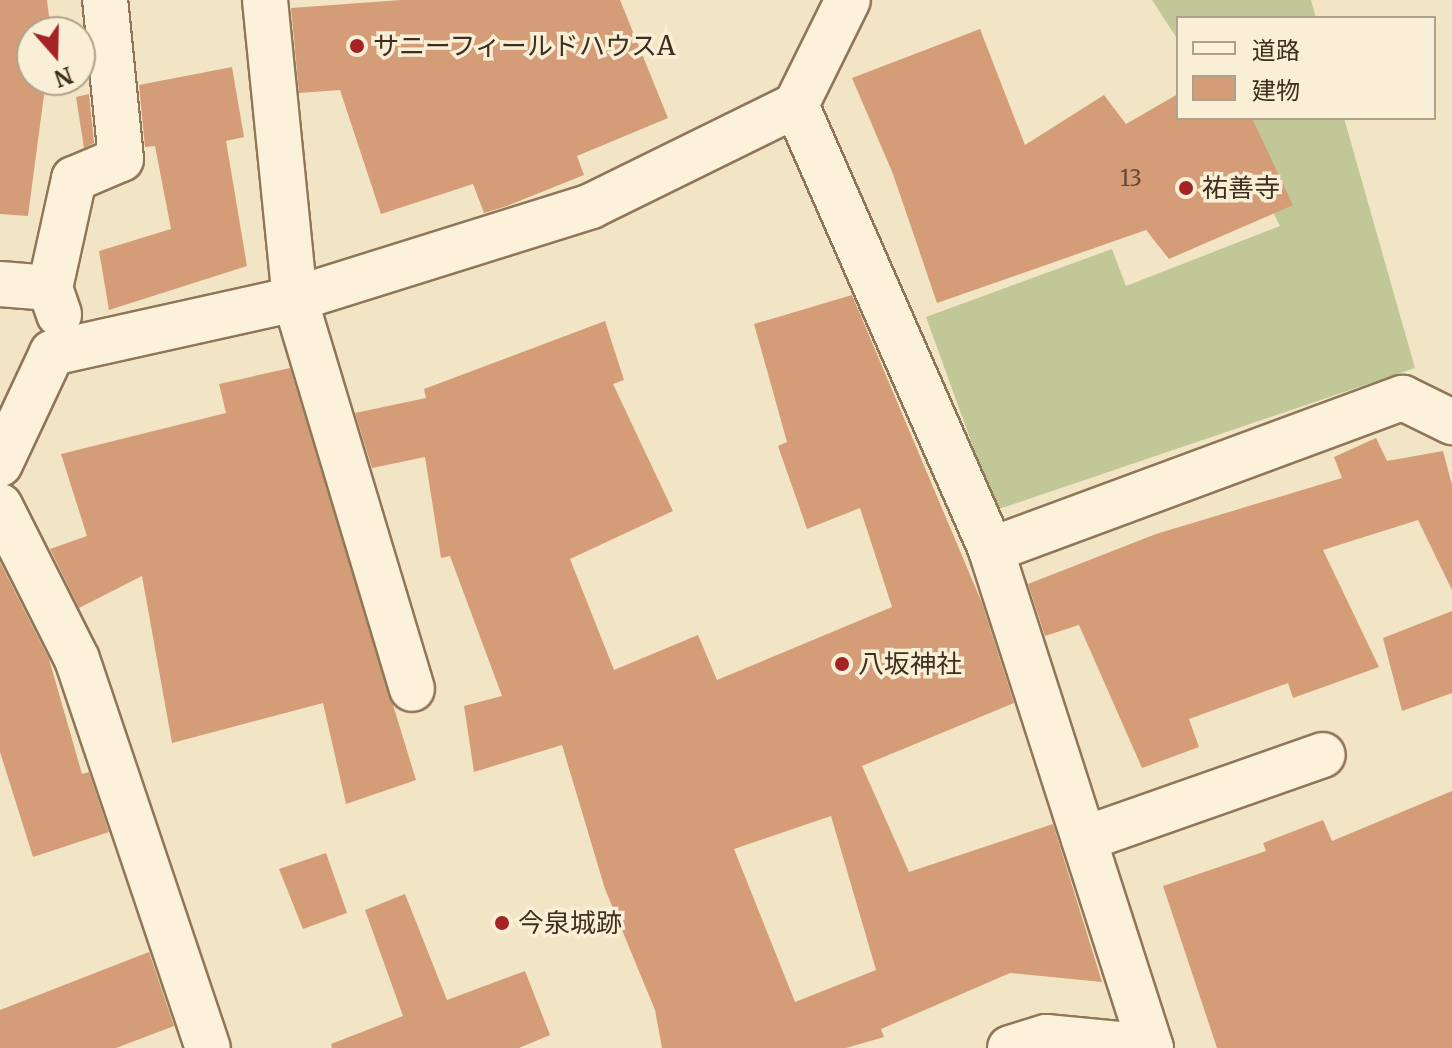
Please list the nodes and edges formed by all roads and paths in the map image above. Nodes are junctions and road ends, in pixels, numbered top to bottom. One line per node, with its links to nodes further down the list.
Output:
1 (105, 0): 6 (street)
2 (265, 0): 7 (street)
3 (848, 0): 4 (street)
4 (796, 105): 7 (street); 12 (street)
5 (0, 284): 6 (street)
6 (50, 288): 8 (street)
7 (295, 299): 8 (street); 13 (street)
8 (71, 349): 10 (street)
9 (1452, 422): 12 (street)
10 (0, 464)
11 (0, 506): 16 (street)
12 (991, 550): 15 (street)
13 (412, 689)
14 (1323, 755): 15 (street)
15 (1084, 839): 18 (street)
16 (208, 1048)
17 (1010, 1048): 18 (street)
18 (1151, 1048)

